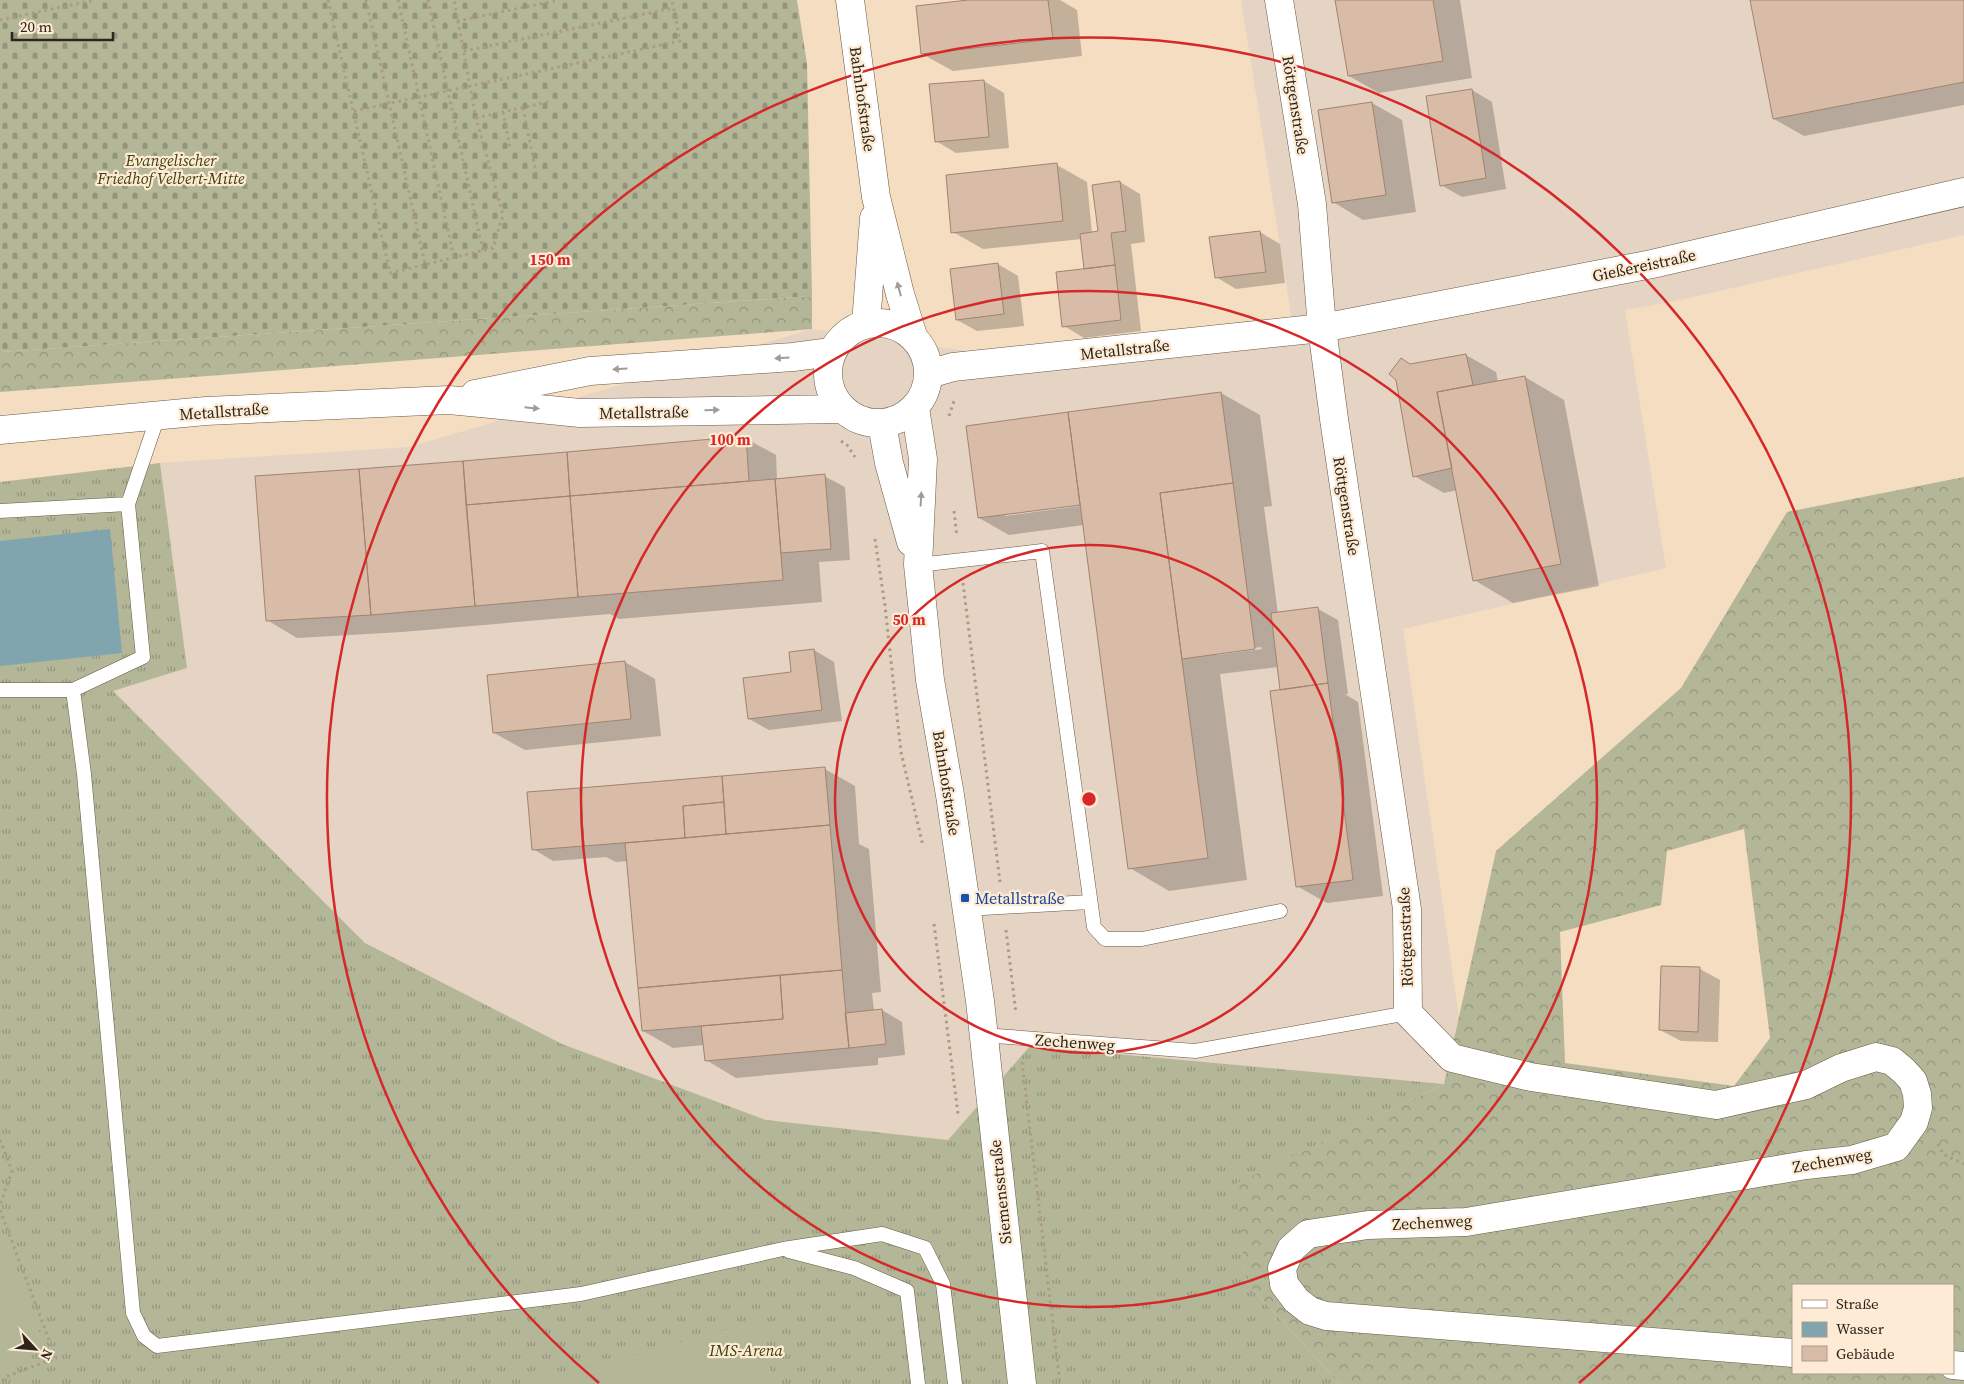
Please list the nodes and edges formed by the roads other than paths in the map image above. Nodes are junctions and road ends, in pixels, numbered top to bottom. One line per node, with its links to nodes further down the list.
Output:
1 (850, 0): 4 (street, Bahnhofstraße)
2 (1279, 0): 6 (street, Röttgenstraße)
3 (1964, 192): 6 (street, Gießereistraße)
4 (876, 197): 5 (street, Bahnhofstraße); 7 (street, Bahnhofstraße, one-way to 4)
5 (866, 324): 7 (street); 8 (street)
6 (1322, 328): 9 (street, Metallstraße); 25 (street, Röttgenstraße)
7 (913, 336): 9 (street)
8 (831, 352): 10 (street, Metallstraße, one-way to 10); 12 (street)
9 (929, 374): 11 (street)
10 (448, 400): 12 (street, Metallstraße, one-way to 12); 13 (street, Metallstraße)
11 (916, 408): 14 (street); 18 (street, Bahnhofstraße, one-way to 11)
12 (840, 409): 14 (street)
13 (158, 416): 15 (street, Metallstraße); 16 (lane)
14 (882, 424): 18 (street, Bahnhofstraße)
15 (0, 430)
16 (128, 504): 17 (lane); 20 (lane)
17 (0, 511)
18 (918, 565): 21 (lane); 22 (street, Bahnhofstraße)
19 (0, 690): 20 (lane)
20 (73, 690): 27 (lane)
21 (1090, 902): 22 (lane); 23 (lane)
22 (966, 909): 24 (street, Bahnhofstraße)
23 (1280, 912)
24 (980, 1001): 26 (street, Siemensstraße)
25 (1408, 1012): 26 (lane, Zechenweg); 28 (street, Zechenweg)
26 (983, 1035): 31 (street, Siemensstraße)
27 (783, 1249): 29 (lane); 30 (lane)
28 (1792, 1352)
29 (918, 1384)
30 (955, 1384)
31 (1022, 1384)

